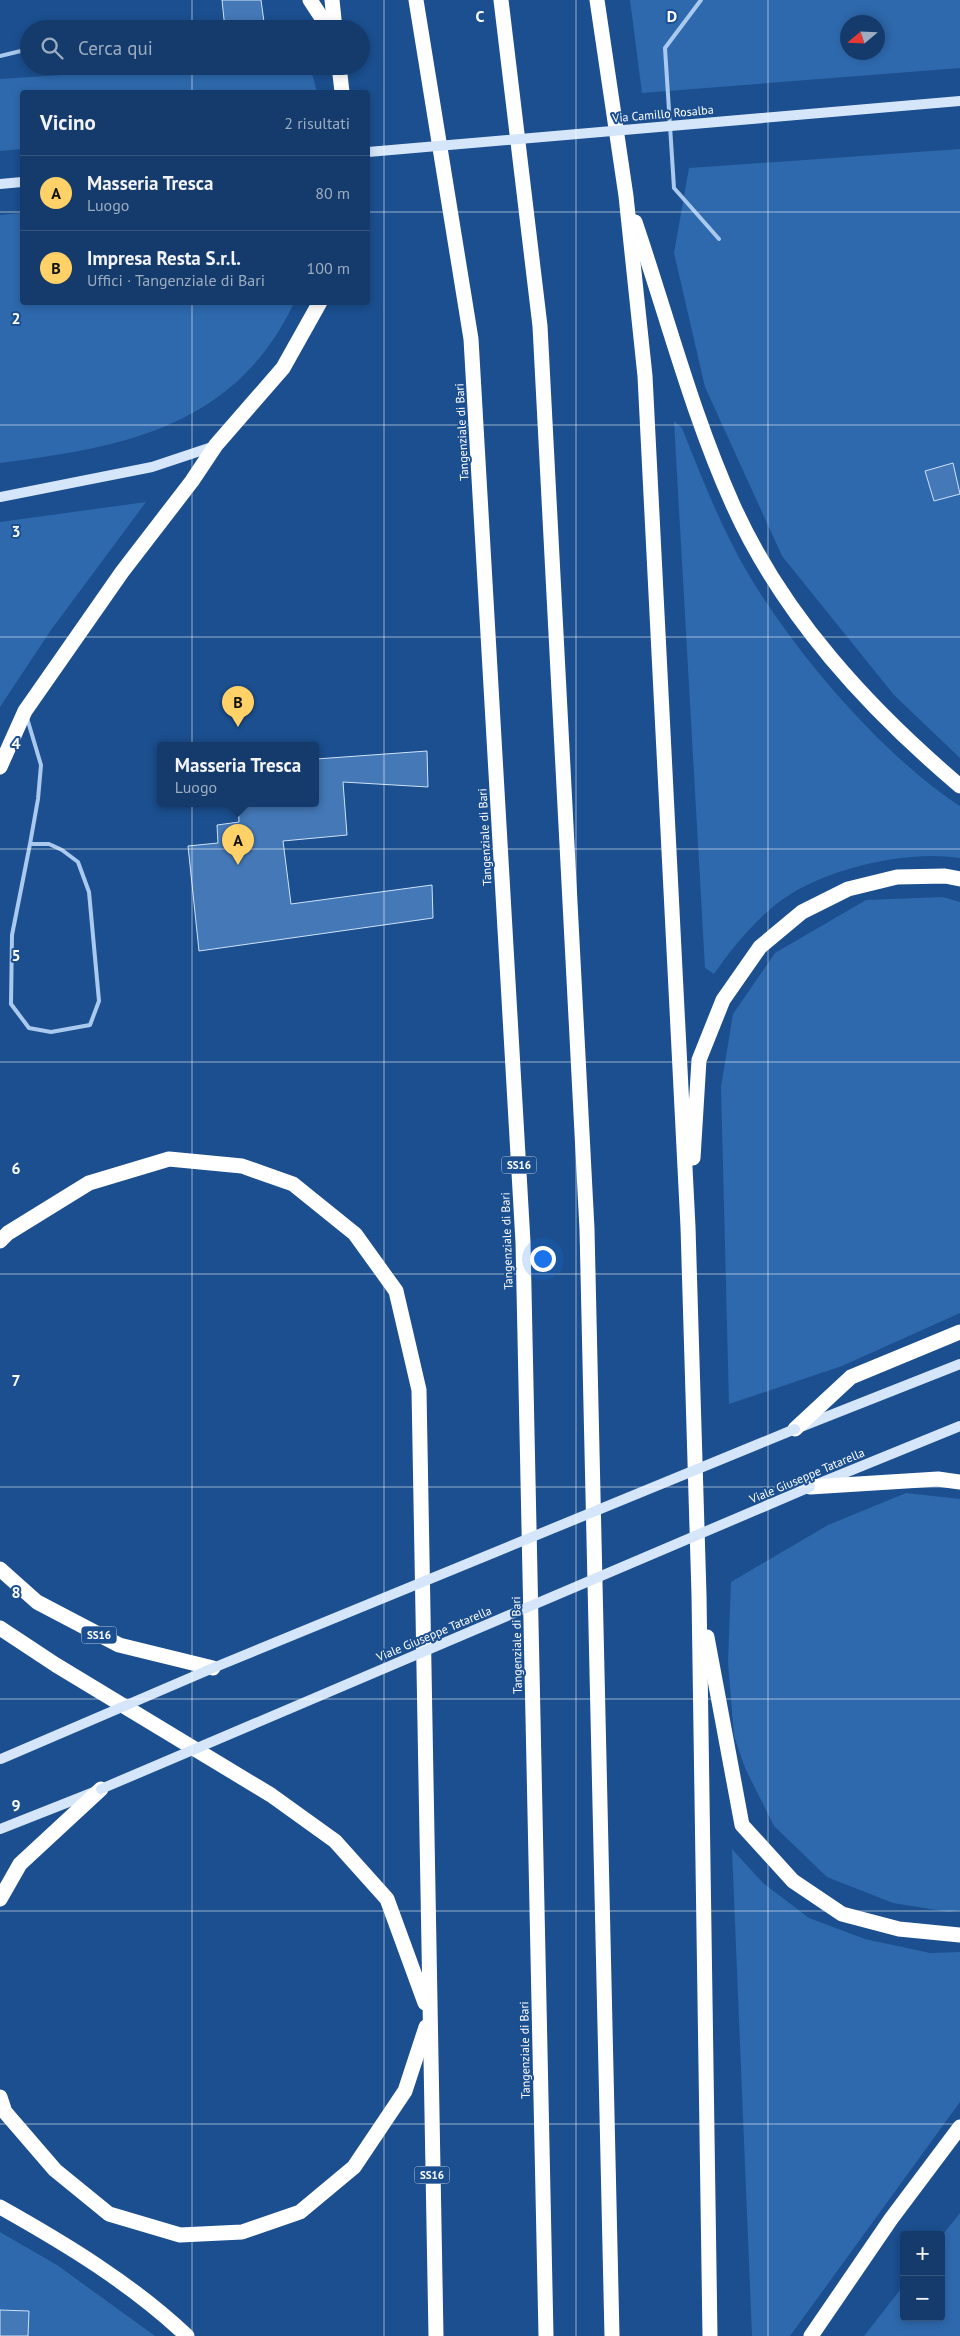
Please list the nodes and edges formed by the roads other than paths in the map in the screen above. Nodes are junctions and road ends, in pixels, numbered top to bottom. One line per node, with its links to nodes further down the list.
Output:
1 (310, 0): 7 (highway)
2 (332, 0): 8 (highway)
3 (416, 0): 50 (highway, Tangenziale di Bari / SS16)
4 (501, 0): 51 (highway)
5 (597, 0): 17 (highway)
6 (701, 0): 18 (lane)
7 (323, 20)
8 (334, 20)
9 (20, 51): 10 (lane)
10 (0, 56)
11 (340, 75): 12 (highway)
12 (342, 90)
13 (960, 101): 14 (main road, Via Camillo Rosalba, bridge)
14 (370, 152)
15 (20, 182): 16 (main road)
16 (0, 184)
17 (626, 196): 24 (highway); 27 (highway)
18 (719, 240)
19 (318, 305): 20 (highway)
20 (216, 446): 21 (main road); 22 (highway)
21 (0, 497)
22 (25, 711): 23 (highway); 25 (lane)
23 (0, 767)
24 (960, 786)
25 (30, 844): 25 (lane)
26 (960, 879): 27 (highway)
27 (688, 1227): 36 (highway)
28 (0, 1241): 44 (highway, SS16)
29 (960, 1332): 32 (highway)
30 (960, 1364): 32 (main road)
31 (960, 1426): 34 (main road, Viale Giuseppe Tatarella)
32 (795, 1429): 38 (main road, bridge)
33 (960, 1482): 34 (highway)
34 (810, 1488): 40 (main road, Viale Giuseppe Tatarella, bridge)
35 (0, 1569): 38 (highway, SS16)
36 (699, 1595): 43 (highway); 52 (highway)
37 (0, 1628): 44 (highway)
38 (213, 1668): 39 (main road, bridge)
39 (0, 1759)
40 (101, 1789): 41 (main road, Viale Giuseppe Tatarella); 42 (highway)
41 (0, 1829)
42 (0, 1899)
43 (960, 1935)
44 (429, 2015): 45 (highway); 49 (highway, SS16)
45 (0, 2097)
46 (960, 2127): 53 (highway)
47 (0, 2207): 48 (highway)
48 (187, 2336)
49 (436, 2336)
50 (546, 2336)
51 (612, 2336)
52 (710, 2336)
53 (811, 2336)

